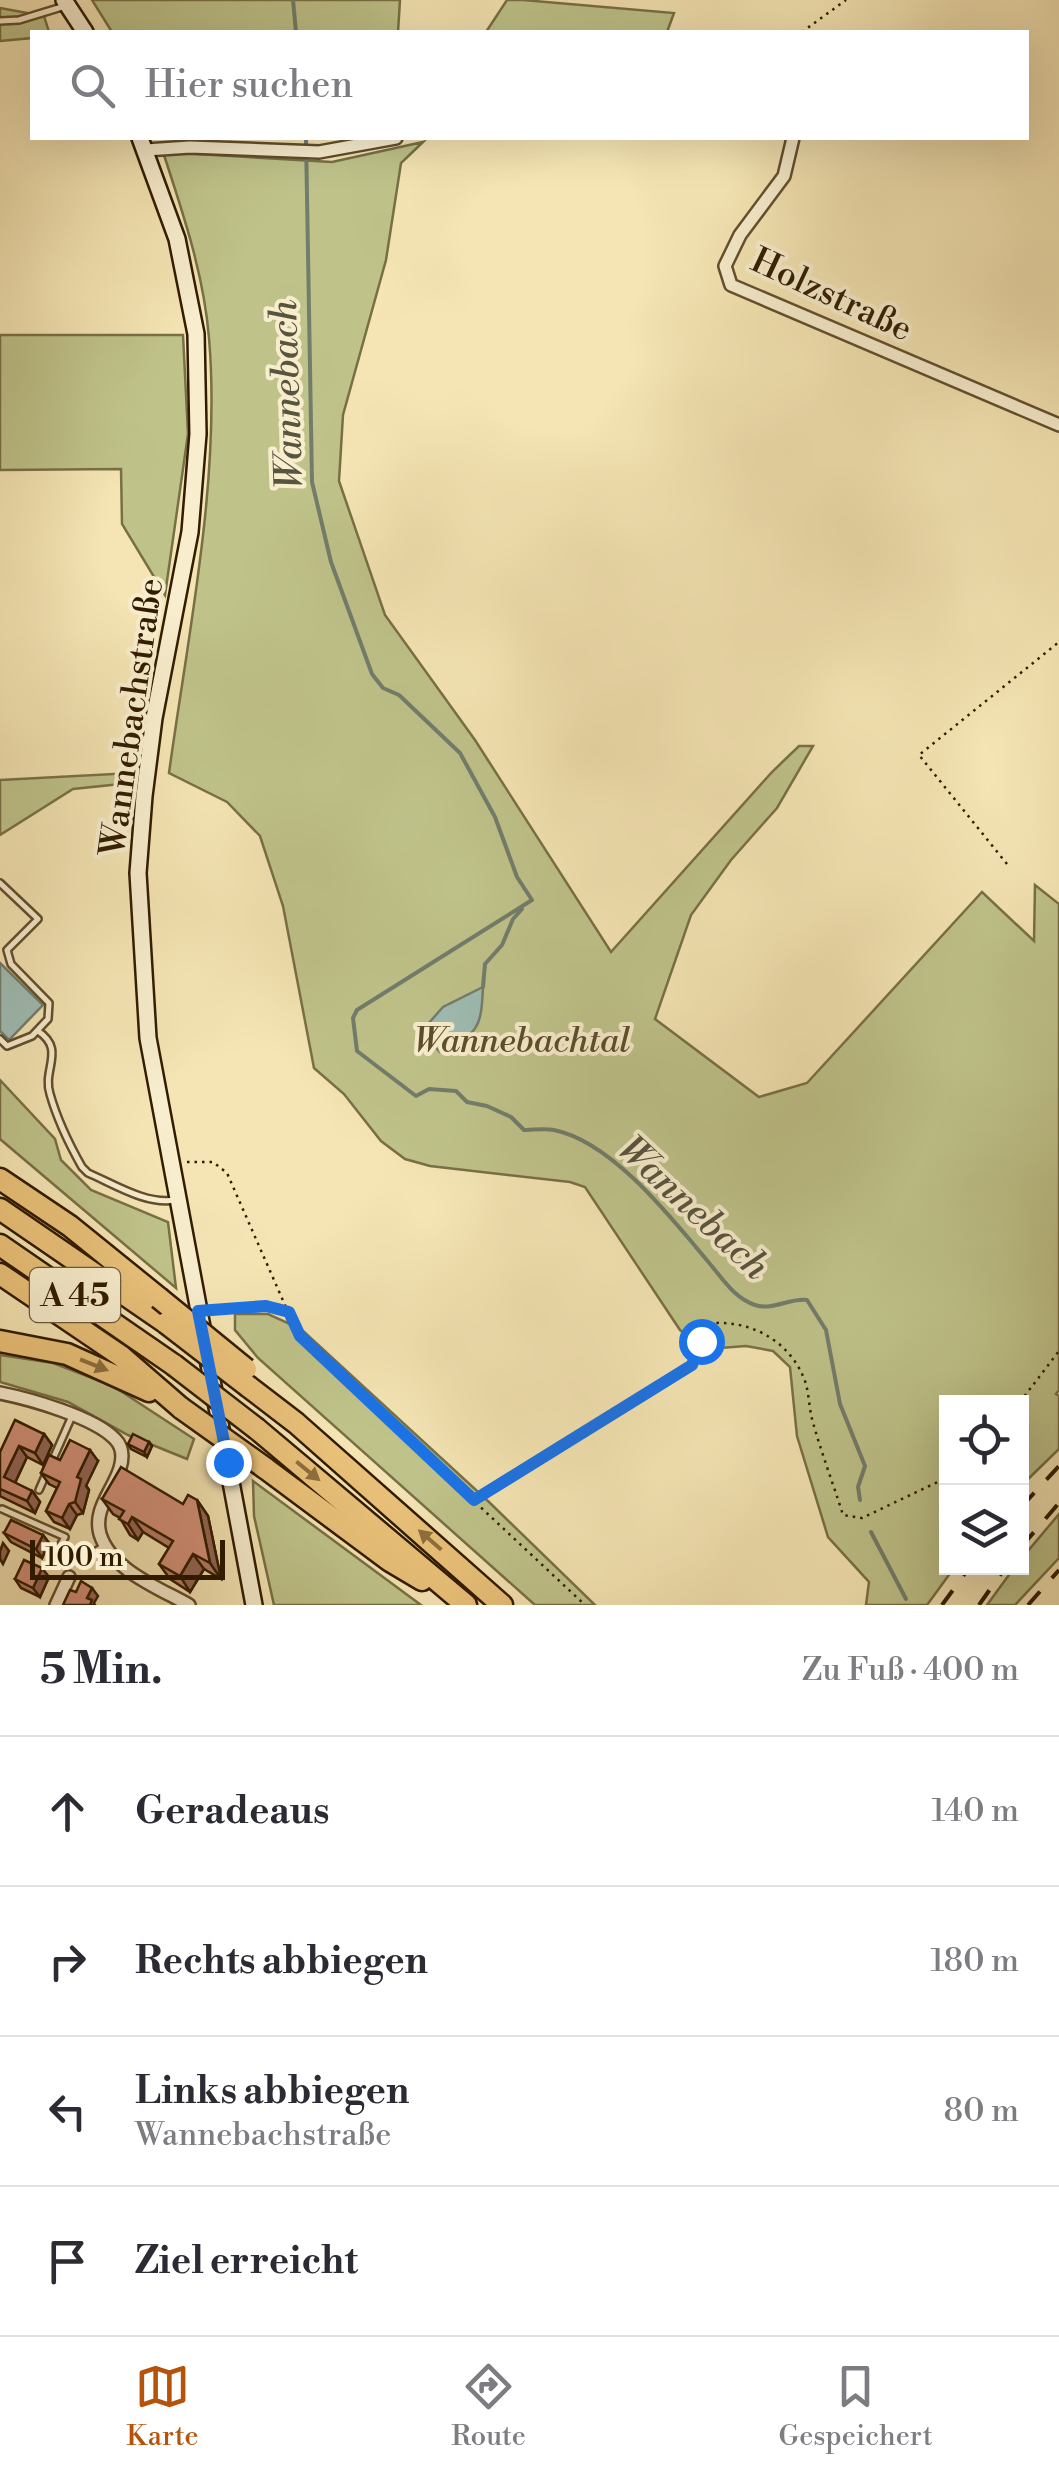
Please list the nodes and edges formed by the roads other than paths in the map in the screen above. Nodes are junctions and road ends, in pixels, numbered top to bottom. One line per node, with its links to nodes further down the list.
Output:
1 (66, 3): 2 (lane); 3 (main road)
2 (0, 21)
3 (84, 30)
4 (385, 140): 6 (street)
5 (793, 140): 7 (street, Holzstraße)
6 (144, 144): 13 (main road, Wannebachstraße)
7 (1059, 424)
8 (0, 884): 9 (lane)
9 (38, 1031): 10 (lane); 13 (lane)
10 (0, 1039)
11 (0, 1162): 15 (highway)
12 (0, 1179): 15 (highway)
13 (178, 1200): 29 (main road, Wannebachstraße)
14 (0, 1210): 19 (highway, A 45, bridge)
15 (70, 1226): 19 (highway, bridge)
16 (0, 1245): 30 (highway, A 45, one-way to 30, bridge)
17 (0, 1274): 21 (highway)
18 (0, 1341): 21 (highway, one-way to 21)
19 (248, 1378): 31 (highway, A 45, one-way to 19)
20 (0, 1393): 22 (street)
21 (181, 1408): 30 (highway, bridge)
22 (72, 1416): 23 (lane); 25 (street)
23 (39, 1490)
24 (2, 1509): 25 (lane)
25 (105, 1544): 28 (street)
26 (69, 1577): 27 (street)
27 (56, 1605)
28 (190, 1605)
29 (254, 1605)
30 (465, 1605)
31 (502, 1605)

